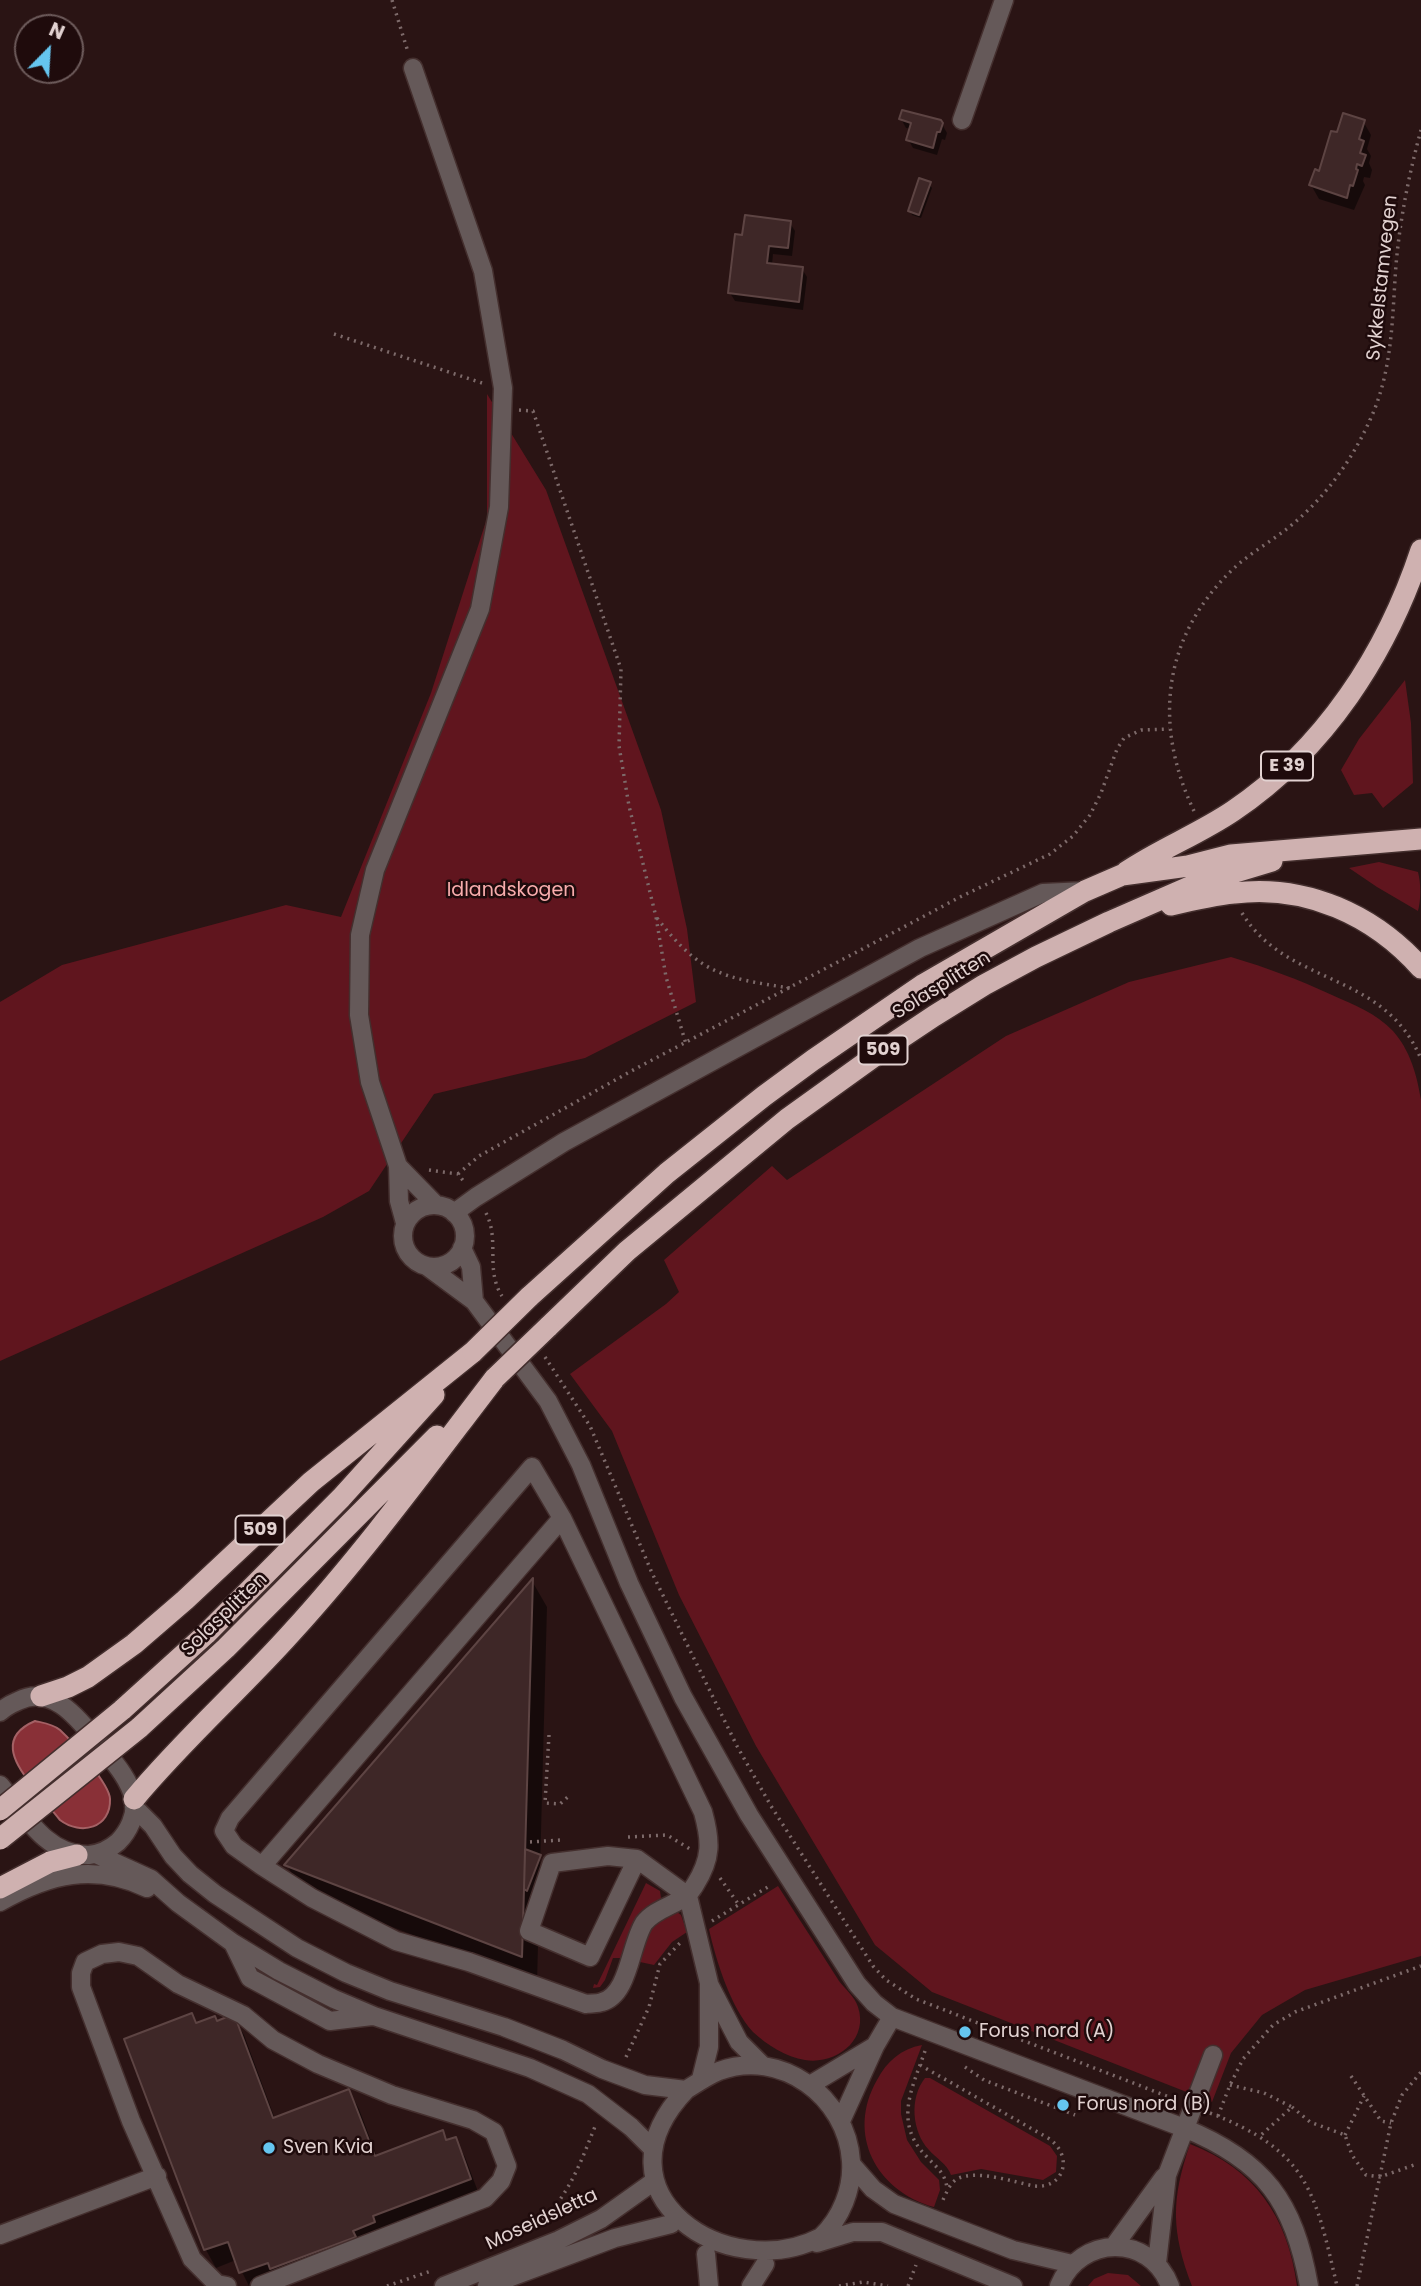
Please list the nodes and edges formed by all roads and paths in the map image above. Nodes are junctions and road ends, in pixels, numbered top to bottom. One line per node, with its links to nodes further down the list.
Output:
1 (392, 0): 3 (path)
2 (1004, 0): 4 (street)
3 (413, 68): 7 (street)
4 (962, 120)
5 (1421, 130): 10 (path, Sykkelstamvegen)
6 (334, 334): 7 (path)
7 (503, 388): 8 (street)
8 (503, 408): 18 (path); 23 (street)
9 (1421, 550): 14 (highway, E 39)
10 (1169, 729): 11 (path, Sykkelstamvegen); 20 (path)
11 (1194, 811)
12 (1413, 839): 13 (highway, Solasplitten / 509)
13 (1312, 849): 14 (highway, Solasplitten / 509); 16 (highway, Solasplitten / 509)
14 (1122, 876): 15 (highway, Solasplitten / 509)
15 (1084, 891): 29 (street); 35 (highway, Solasplitten / 509, bridge)
16 (1135, 913): 19 (highway); 37 (highway, Solasplitten / 509, bridge)
17 (1242, 913): 22 (path)
18 (656, 917): 20 (path); 21 (path)
19 (1421, 968)
20 (790, 988): 21 (path)
21 (686, 1044): 25 (path)
22 (1421, 1059)
23 (398, 1166): 27 (street); 30 (street)
24 (422, 1169): 25 (path)
25 (458, 1174): 26 (path)
26 (471, 1190)
27 (436, 1205): 29 (street); 30 (street)
28 (482, 1205): 33 (path)
29 (454, 1213): 31 (street)
30 (405, 1223): 32 (street)
31 (462, 1248): 32 (street); 34 (street)
32 (428, 1267): 34 (street)
33 (503, 1297)
34 (474, 1301): 56 (street)
35 (473, 1352): 39 (highway, 509); 45 (highway, Solasplitten / 509, bridge)
36 (542, 1353): 69 (path)
37 (495, 1378): 44 (highway, 509); 46 (highway, Solasplitten / 509, bridge)
38 (562, 1518): 49 (street); 49 (street); 51 (street)
39 (41, 1696): 40 (street); 44 (street)
40 (0, 1712)
41 (549, 1735): 43 (path)
42 (0, 1785): 47 (street)
43 (570, 1795)
44 (134, 1803): 47 (street); 65 (street)
45 (0, 1810)
46 (0, 1839)
47 (87, 1855): 50 (highway); 53 (street)
48 (636, 1859): 48 (street); 51 (street)
49 (262, 1866): 51 (street)
50 (0, 1888)
51 (688, 1896): 55 (street)
52 (0, 1902): 53 (street)
53 (178, 1903): 78 (street)
54 (1421, 1966): 67 (path)
55 (709, 1983): 62 (street); 65 (street)
56 (892, 2017): 57 (street); 75 (street)
57 (875, 2046): 66 (street); 73 (street)
58 (934, 2049): 60 (path)
59 (1213, 2055): 69 (street)
60 (920, 2065): 85 (path); 85 (path)
61 (963, 2065): 71 (path)
62 (763, 2066): 65 (street); 66 (street)
63 (1421, 2072): 74 (path)
64 (1351, 2076): 68 (path)
65 (694, 2085): 78 (street)
66 (810, 2085): 73 (street)
67 (1230, 2085): 69 (path); 70 (path)
68 (1364, 2095): 74 (path); 76 (path)
69 (1192, 2106): 75 (street)
70 (1292, 2107): 76 (path); 77 (path)
71 (1075, 2115)
72 (596, 2122): 88 (path)
73 (841, 2122): 79 (street)
74 (1391, 2123): 83 (path)
75 (1184, 2128): 81 (street); 111 (street)
76 (1345, 2135): 83 (path)
77 (1260, 2136)
78 (653, 2149): 84 (street)
79 (852, 2165): 90 (street); 96 (street)
80 (1414, 2165): 83 (path)
81 (1167, 2175): 91 (street); 94 (street)
82 (157, 2176): 89 (street); 98 (street); 99 (street)
83 (1380, 2177): 112 (path)
84 (653, 2182): 87 (street); 101 (street, Moseidsletta)
85 (947, 2190): 86 (path)
86 (940, 2207)
87 (671, 2224): 92 (street); 102 (street, Moseidsletta)
88 (528, 2232)
89 (0, 2235)
90 (814, 2244): 95 (street); 108 (street)
91 (1114, 2246): 94 (street); 96 (street)
92 (706, 2254): 95 (street); 103 (street)
93 (919, 2260): 107 (path)
94 (1157, 2263): 110 (street)
95 (765, 2264): 104 (street)
96 (1072, 2264): 109 (street)
97 (437, 2269): 100 (path)
98 (228, 2286)
99 (260, 2286)
100 (387, 2286)
101 (444, 2286)
102 (487, 2286)
103 (709, 2286)
104 (751, 2286)
105 (839, 2286): 106 (path)
106 (888, 2286)
107 (908, 2286)
108 (1013, 2286)
109 (1059, 2286)
110 (1170, 2286)
111 (1310, 2286)
112 (1357, 2286)

